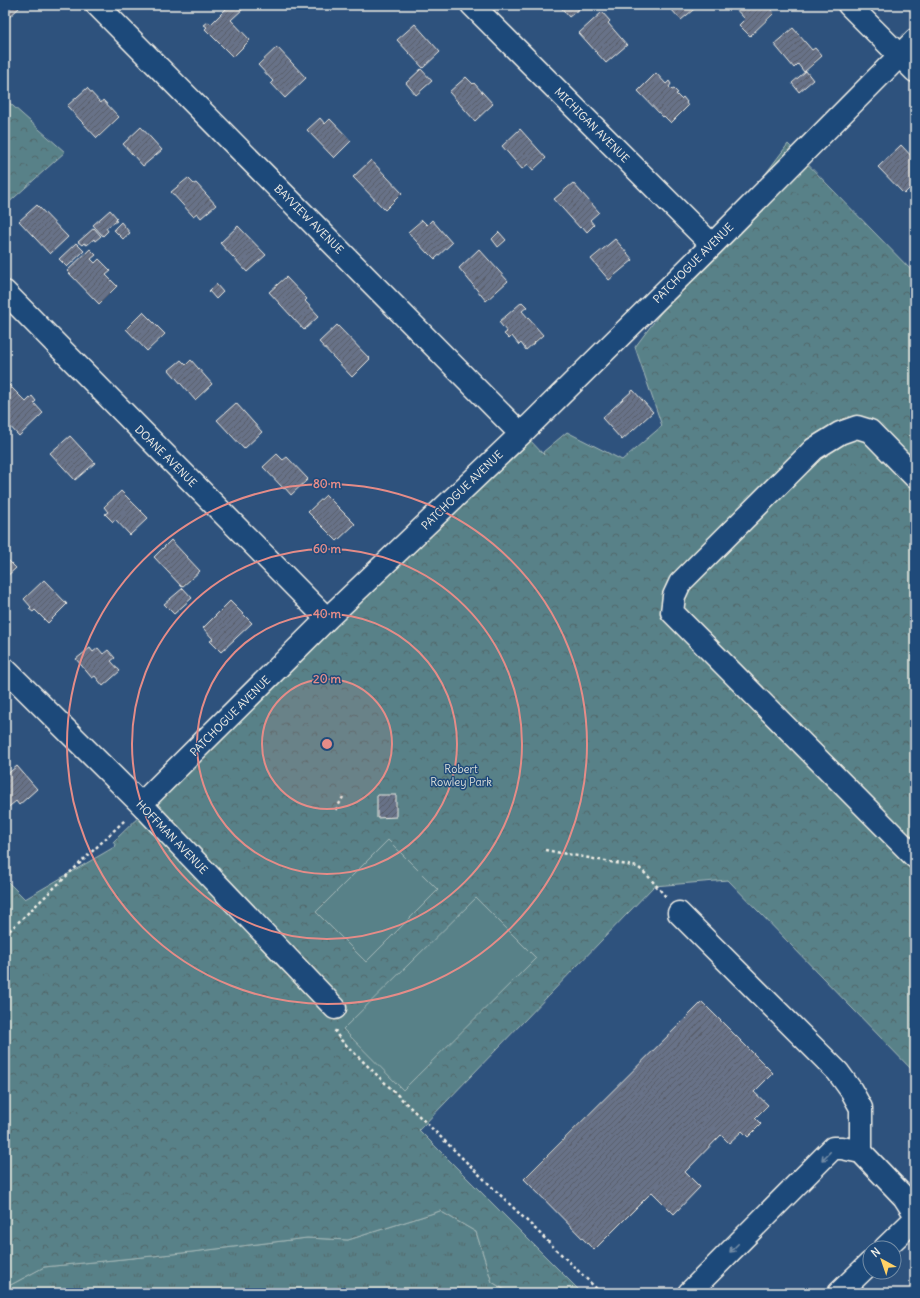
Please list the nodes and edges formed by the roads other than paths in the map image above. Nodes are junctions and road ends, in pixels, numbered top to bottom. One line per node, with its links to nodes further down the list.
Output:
1 (97, 5): 9 (street, BAYVIEW AVENUE)
2 (472, 5): 7 (street, MICHIGAN AVENUE)
3 (849, 5): 5 (street)
4 (915, 40): 5 (street, PATCHOGUE AVENUE)
5 (900, 55): 6 (street); 7 (street, PATCHOGUE AVENUE)
6 (915, 71)
7 (712, 245): 9 (street, PATCHOGUE AVENUE)
8 (5, 292): 11 (street, DOANE AVENUE)
9 (521, 434): 11 (street, PATCHOGUE AVENUE)
10 (915, 477): 14 (street)
11 (327, 619): 13 (street, PATCHOGUE AVENUE)
12 (5, 669): 13 (street, HOFFMAN AVENUE)
13 (141, 804): 16 (street, HOFFMAN AVENUE)
14 (915, 857)
15 (679, 912): 17 (street)
16 (337, 1017)
17 (861, 1152): 18 (street); 22 (street, one-way to 22)
18 (915, 1214)
19 (915, 1219): 20 (street)
20 (893, 1240)
21 (862, 1271): 23 (street)
22 (689, 1293)
23 (839, 1293)

